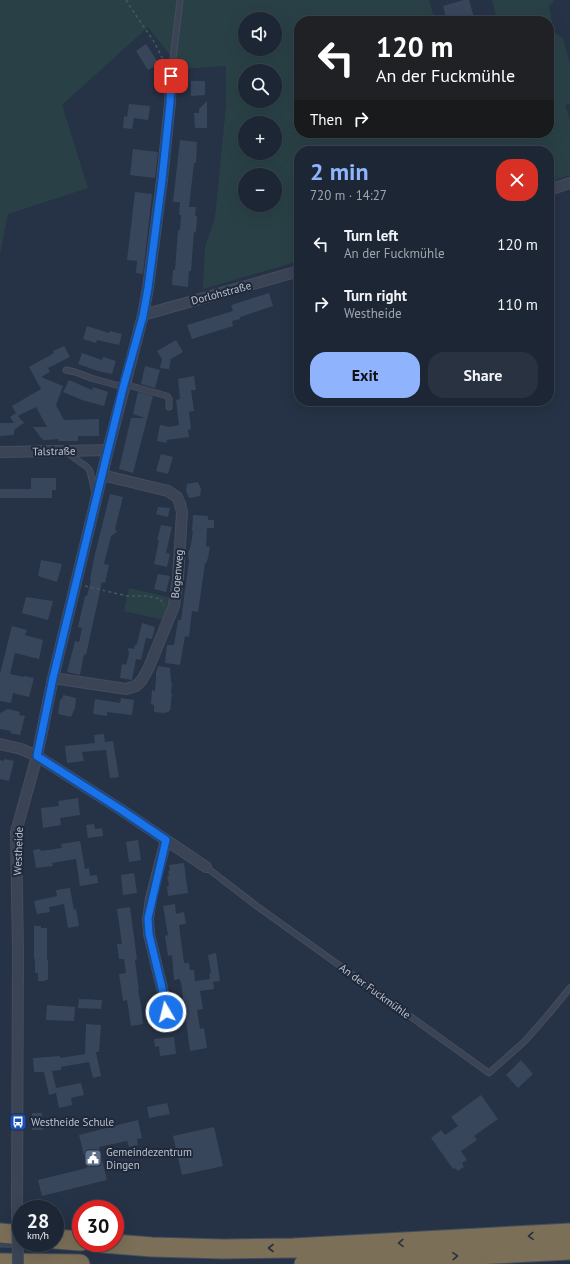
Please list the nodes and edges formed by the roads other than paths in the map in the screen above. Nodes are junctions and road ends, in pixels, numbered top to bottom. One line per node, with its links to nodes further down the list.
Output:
1 (180, 0): 2 (lane)
2 (171, 76): 6 (street, Westheide)
3 (570, 183): 4 (street)
4 (554, 188)
5 (294, 272): 6 (street, Dorlohstraße)
6 (143, 316): 8 (street, Westheide)
7 (66, 370): 8 (lane)
8 (124, 386): 9 (lane); 10 (street, Westheide)
9 (169, 407)
10 (108, 450): 11 (street, Talstraße); 13 (street, Westheide)
11 (65, 451): 12 (street, Talstraße); 14 (lane)
12 (0, 452)
13 (102, 475): 14 (street, Westheide); 15 (street, Bogenweg)
14 (97, 499): 15 (street, Westheide)
15 (53, 678): 17 (street, Westheide)
16 (0, 744): 17 (street, An der Fuckmühle)
17 (37, 756): 18 (street, An der Fuckmühle); 30 (street, Westheide, bridge)
18 (166, 840): 19 (street, An der Fuckmühle); 21 (street)
19 (206, 867): 20 (lane, An der Fuckmühle)
20 (570, 988)
21 (166, 1012)
22 (0, 1233): 24 (highway)
23 (570, 1233): 27 (highway, one-way to 27)
24 (12, 1234)
25 (0, 1244): 26 (lane)
26 (72, 1244)
27 (124, 1246)
28 (570, 1250): 32 (highway, one-way to 28)
29 (0, 1263): 31 (highway)
30 (18, 1264)
31 (80, 1264)
32 (304, 1264)

